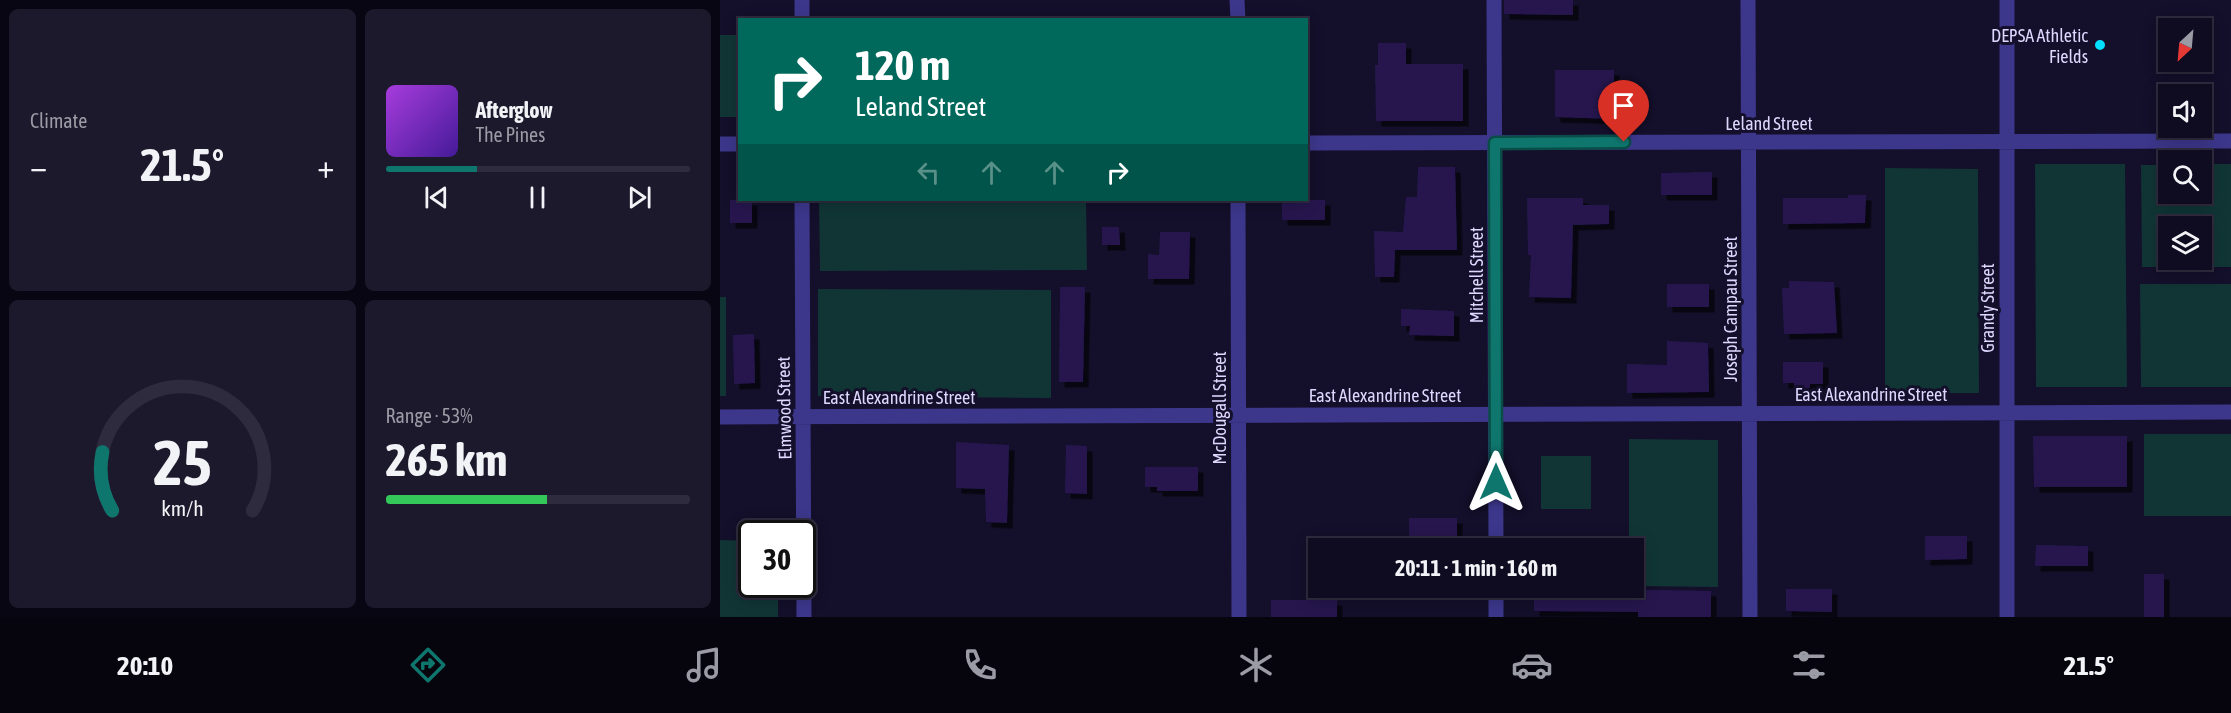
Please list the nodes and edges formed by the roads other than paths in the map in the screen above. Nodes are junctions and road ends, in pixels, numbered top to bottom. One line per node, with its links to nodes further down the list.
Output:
1 (802, 0): 6 (street)
2 (1238, 0): 7 (street)
3 (1494, 0): 11 (street, Mitchell Street)
4 (1748, 0): 12 (street, Joseph Campau Street)
5 (2007, 0): 9 (street, Grandy Street)
6 (802, 18)
7 (1238, 18)
8 (2231, 141): 9 (street, Leland Street)
9 (2007, 142): 12 (street, Leland Street); 18 (street, Grandy Street)
10 (1308, 143): 11 (street, Leland Street)
11 (1495, 143): 12 (street, Leland Street); 19 (street, Mitchell Street)
12 (1749, 143): 20 (street, Joseph Campau Street)
13 (720, 144): 14 (street)
14 (738, 144)
15 (802, 201): 22 (street, Elmwood Street)
16 (1238, 201): 21 (street, McDougall Street)
17 (2231, 412): 18 (street, East Alexandrine Street)
18 (2007, 413): 20 (street, East Alexandrine Street); 30 (street, Grandy Street)
19 (1496, 414): 20 (street, East Alexandrine Street); 21 (street, East Alexandrine Street); 24 (street, Mitchell Street)
20 (1749, 414): 29 (street, Joseph Campau Street)
21 (1239, 415): 22 (street, East Alexandrine Street); 27 (street, McDougall Street)
22 (804, 416): 23 (street, East Alexandrine Street); 26 (street, Elmwood Street)
23 (720, 417)
24 (1496, 538)
25 (1496, 598): 28 (street)
26 (804, 617)
27 (1239, 617)
28 (1496, 617)
29 (1750, 617)
30 (2007, 617)

